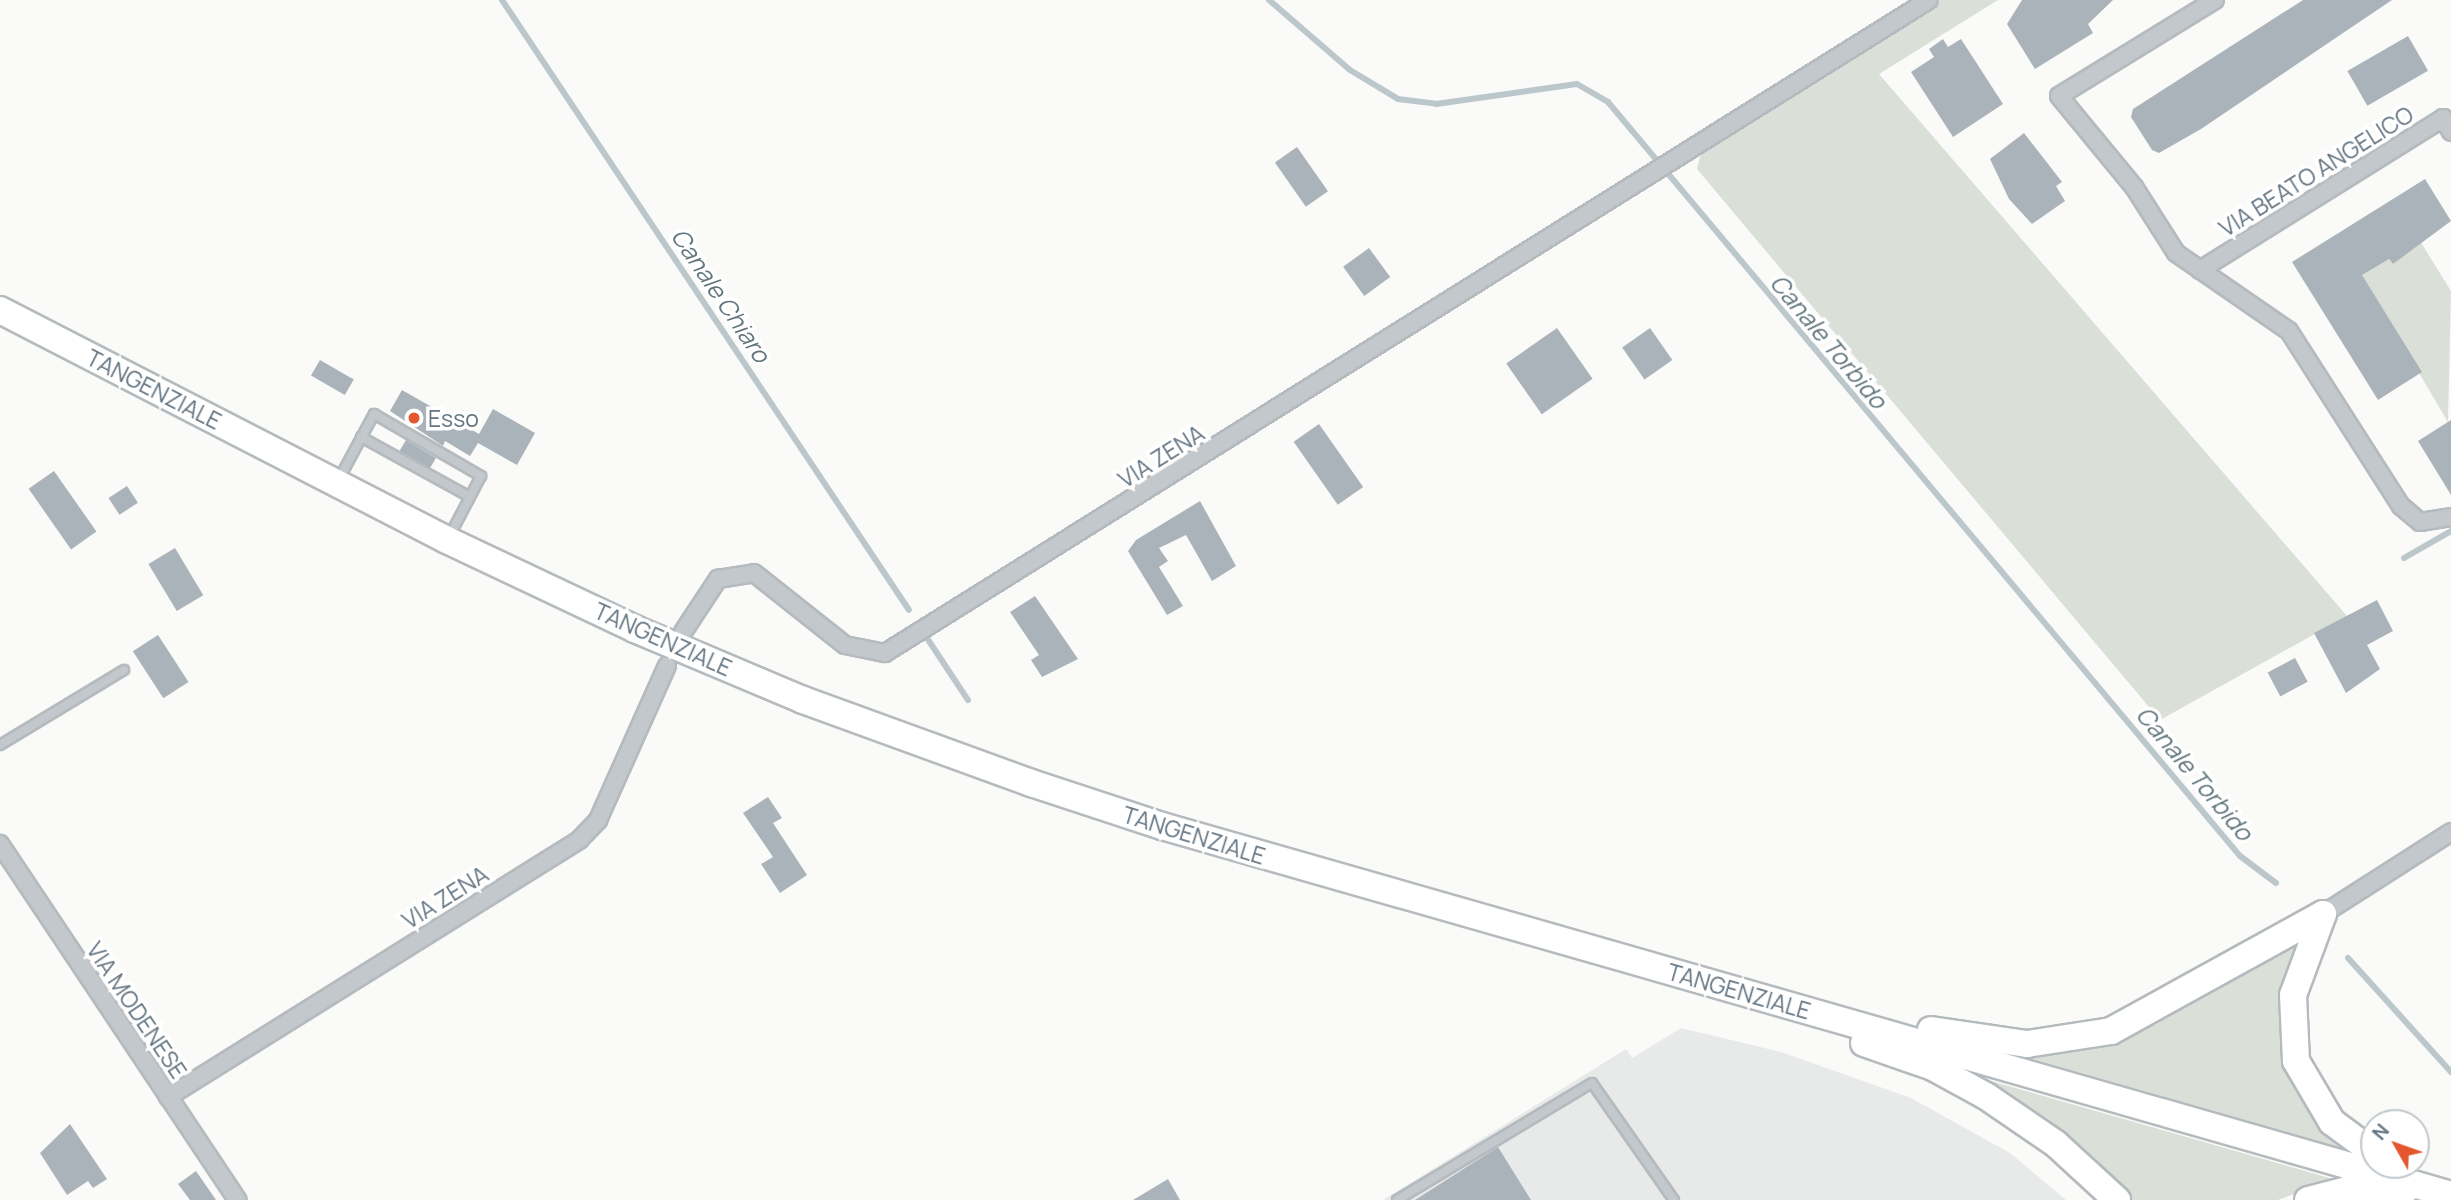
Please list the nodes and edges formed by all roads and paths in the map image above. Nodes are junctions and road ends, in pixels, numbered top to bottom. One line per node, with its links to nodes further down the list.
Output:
1 (1929, 0): 11 (street, VIA ZENA)
2 (2215, 0): 4 (street)
3 (2448, 121): 4 (street, VIA BEATO ANGELICO)
4 (2200, 270): 9 (street)
5 (0, 310): 7 (main road, TANGENZIALE)
6 (361, 437): 7 (lane); 8 (lane); 8 (lane)
7 (336, 484): 10 (main road, TANGENZIALE)
8 (470, 497): 10 (lane)
9 (2451, 517)
10 (447, 540): 18 (main road, TANGENZIALE)
11 (682, 632)
12 (667, 666): 19 (street, VIA ZENA)
13 (124, 670): 14 (lane)
14 (0, 745)
15 (2451, 832): 17 (street)
16 (0, 844): 19 (street, VIA MODENESE)
17 (2323, 914): 18 (main road); 20 (main road)
18 (1791, 1006): 22 (main road, TANGENZIALE); 26 (main road)
19 (168, 1097): 23 (street, VIA MODENESE)
20 (2360, 1143)
21 (2423, 1179): 22 (main road)
22 (2451, 1195): 27 (main road)
23 (237, 1200)
24 (1397, 1200): 25 (lane)
25 (1674, 1200)
26 (2117, 1200)
27 (2308, 1200)

